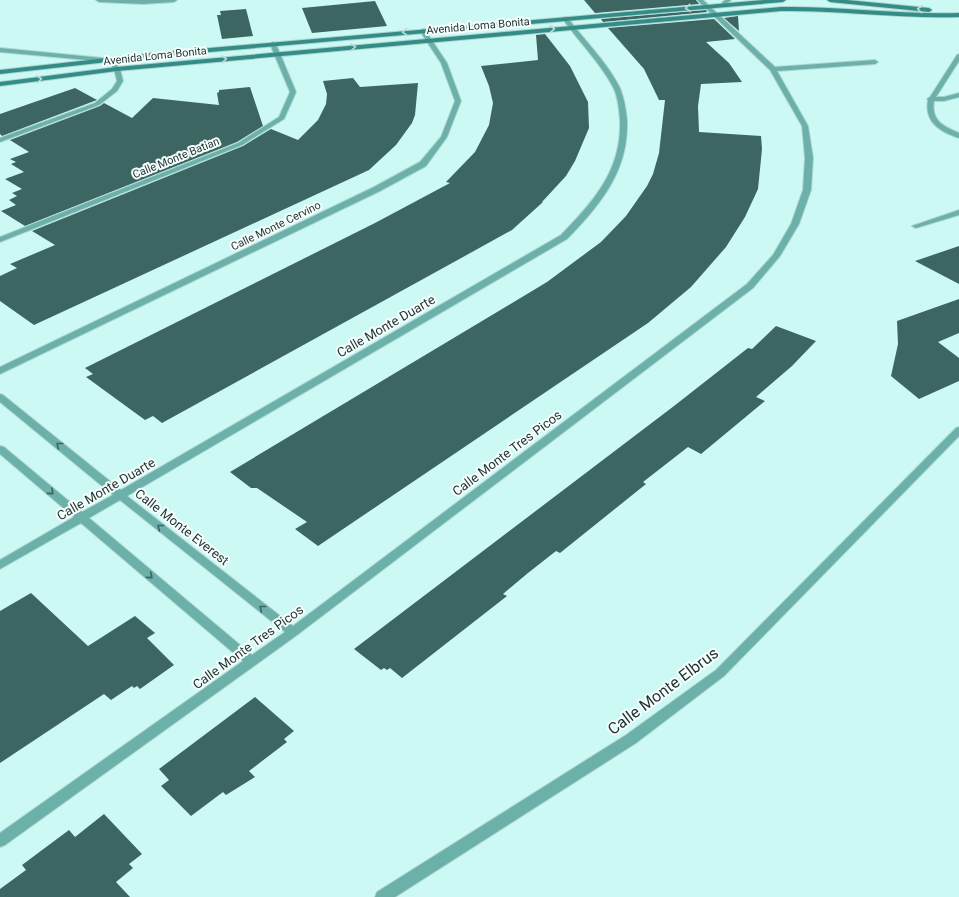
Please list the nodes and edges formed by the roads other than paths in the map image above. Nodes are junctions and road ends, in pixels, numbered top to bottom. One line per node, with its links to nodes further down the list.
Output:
1 (99, 0): 2 (street)
2 (174, 0)
3 (783, 0): 6 (main road, Avenida Loma Bonita)
4 (830, 0): 5 (main road, Avenida Loma Bonita)
5 (866, 1): 8 (main road, Avenida Loma Bonita, one-way to 5)
6 (726, 2): 7 (main road, Avenida Loma Bonita)
7 (704, 3): 9 (street, Calle Monte Tres Picos); 10 (main road, Avenida Loma Bonita, one-way to 10)
8 (959, 14): 9 (main road, Avenida Loma Bonita)
9 (717, 15): 11 (main road, Avenida Loma Bonita); 21 (street, Calle Monte Tres Picos)
10 (565, 18): 11 (street, Calle Monte Duarte); 12 (main road, Avenida Loma Bonita)
11 (572, 28): 13 (main road, Avenida Loma Bonita, one-way to 11); 35 (street, Calle Monte Duarte)
12 (423, 31): 13 (street, Calle Monte Cervino); 14 (main road, Avenida Loma Bonita, one-way to 14)
13 (429, 40): 16 (main road, Avenida Loma Bonita, one-way to 13); 31 (street, Calle Monte Cervino)
14 (273, 44): 16 (street, Calle Monte Batian); 18 (main road, Avenida Loma Bonita)
15 (0, 50): 18 (street)
16 (276, 54): 20 (main road, Avenida Loma Bonita, one-way to 16); 30 (street, Calle Monte Batian)
17 (959, 56): 25 (street)
18 (111, 60): 20 (street); 22 (main road, Avenida Loma Bonita)
19 (875, 62): 21 (street)
20 (117, 69): 23 (main road, Avenida Loma Bonita, one-way to 20); 27 (street)
21 (773, 69): 38 (street, Calle Monte Tres Picos)
22 (0, 72)
23 (0, 84)
24 (959, 95): 25 (street)
25 (930, 99): 26 (street)
26 (959, 136)
27 (0, 140)
28 (959, 212): 29 (street)
29 (916, 226)
30 (0, 240)
31 (0, 371)
32 (0, 397): 35 (street, Calle Monte Everest, one-way to 32)
33 (959, 430): 41 (street, Calle Monte Elbrus)
34 (0, 448): 36 (street, one-way to 36)
35 (121, 496): 36 (street, Calle Monte Duarte); 38 (street, Calle Monte Everest, one-way to 35)
36 (81, 519): 37 (street, Calle Monte Duarte); 39 (street, one-way to 39)
37 (0, 566)
38 (292, 632): 39 (street, Calle Monte Tres Picos)
39 (251, 661): 40 (street, Calle Monte Tres Picos)
40 (0, 841)
41 (382, 897)

